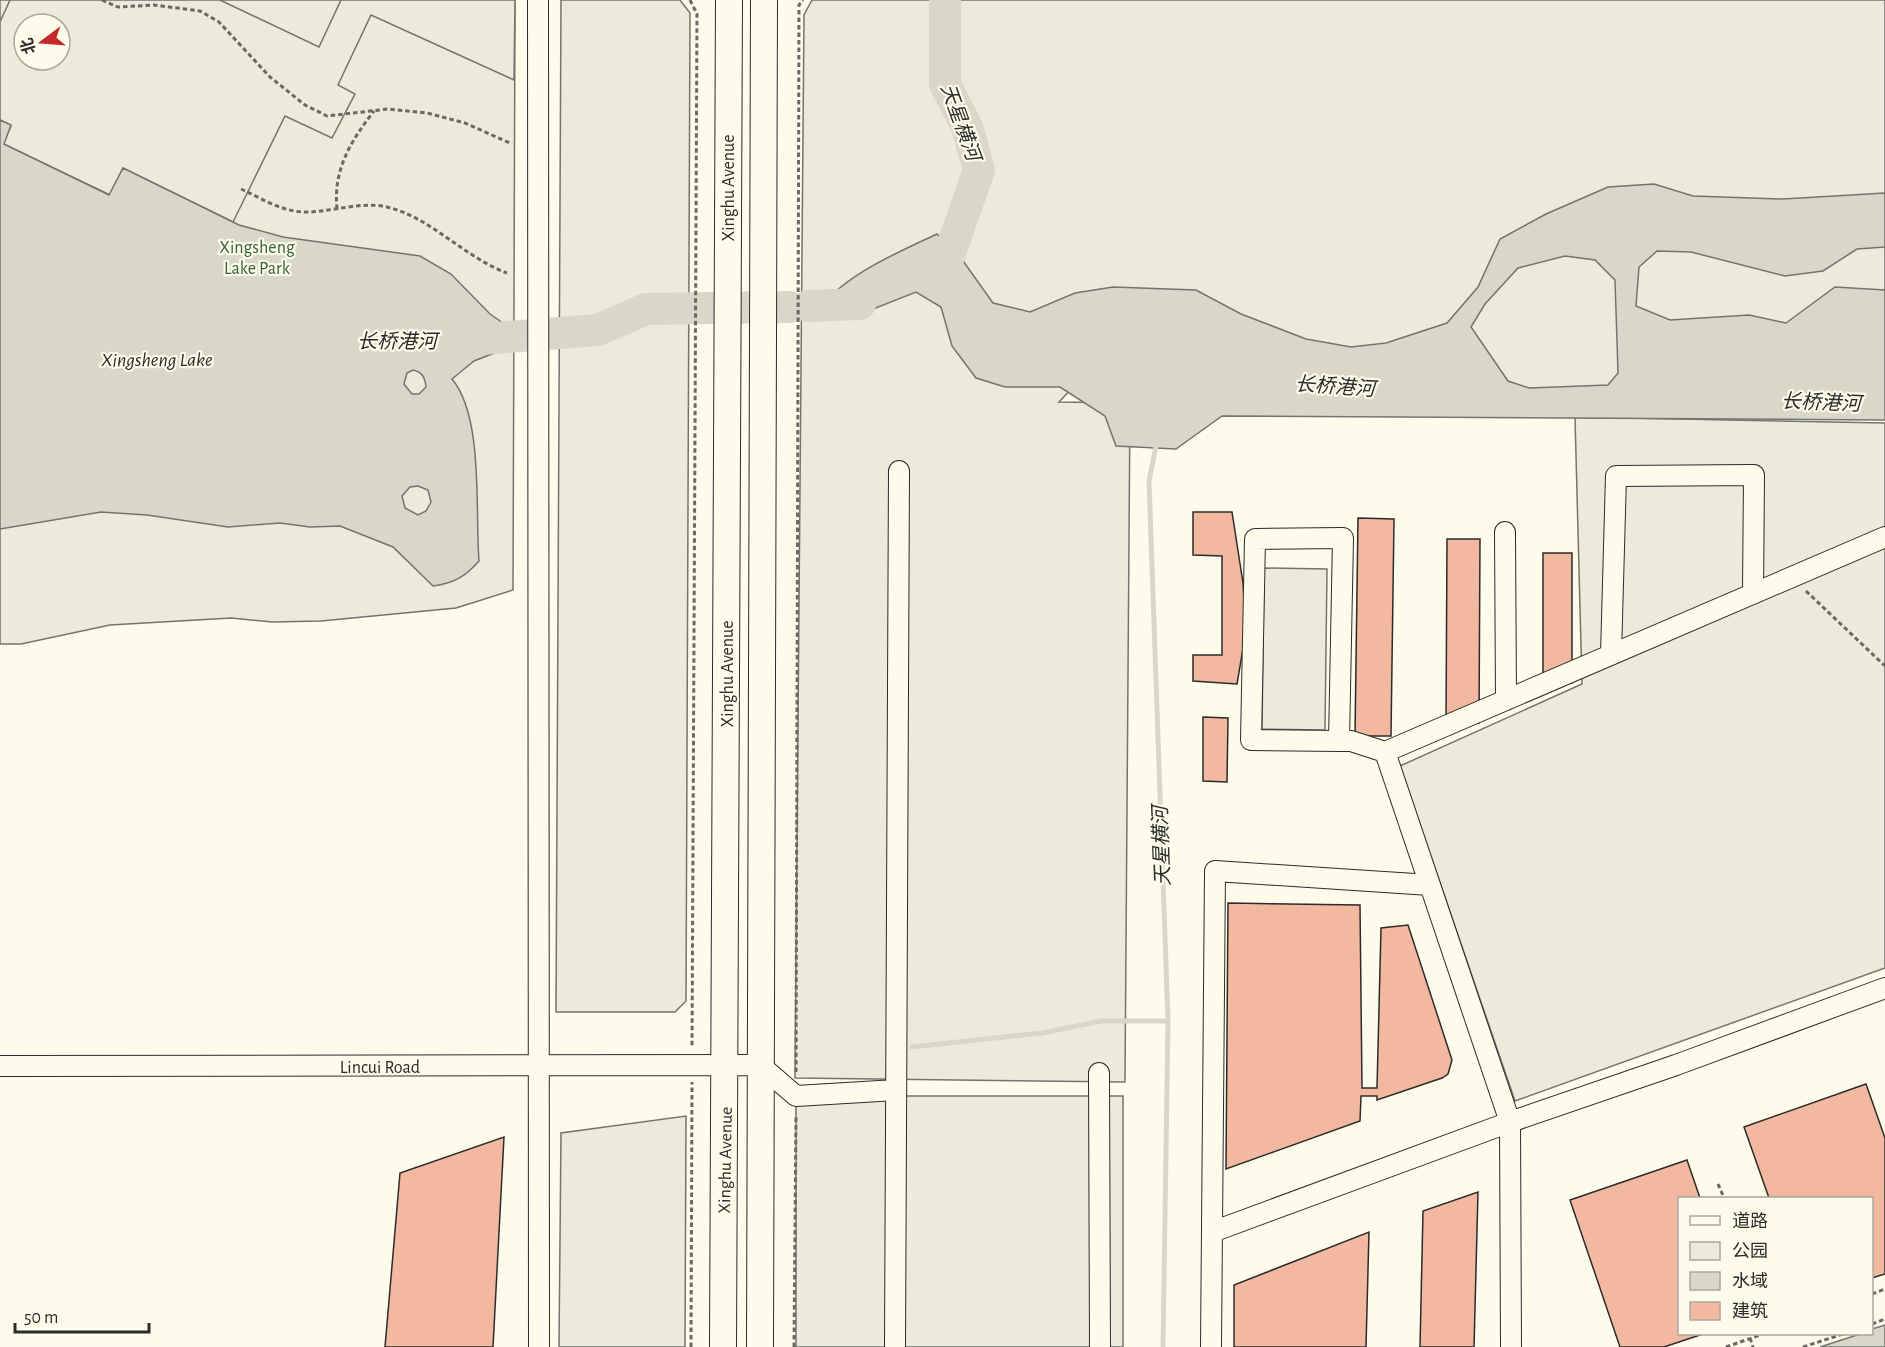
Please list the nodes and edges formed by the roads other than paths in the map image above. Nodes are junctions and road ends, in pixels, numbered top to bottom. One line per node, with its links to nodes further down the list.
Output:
1 (538, 0): 17 (street)
2 (729, 0): 14 (main road, Xinghu Avenue)
3 (764, 0): 15 (main road, Xinghu Avenue)
4 (898, 471): 19 (street)
5 (1504, 532): 9 (street)
6 (1885, 537): 7 (street)
7 (1753, 594): 8 (street); 8 (street)
8 (1611, 655): 9 (street)
9 (1506, 700): 11 (street)
10 (1339, 741): 10 (street); 11 (street)
11 (1385, 752): 12 (street)
12 (1430, 885): 20 (street); 21 (street)
13 (1885, 988): 20 (street)
14 (726, 1065): 15 (street, Lincui Road); 17 (street, Lincui Road); 23 (main road, Xinghu Avenue)
15 (760, 1065): 19 (street); 24 (main road, Xinghu Avenue)
16 (0, 1066): 17 (street, Lincui Road)
17 (541, 1067): 22 (street)
18 (1098, 1073): 26 (street)
19 (896, 1090): 25 (street)
20 (1510, 1122): 21 (street); 28 (street)
21 (1212, 1232): 27 (street)
22 (540, 1347)
23 (723, 1347)
24 (760, 1347)
25 (895, 1347)
26 (1100, 1347)
27 (1211, 1347)
28 (1511, 1347)

